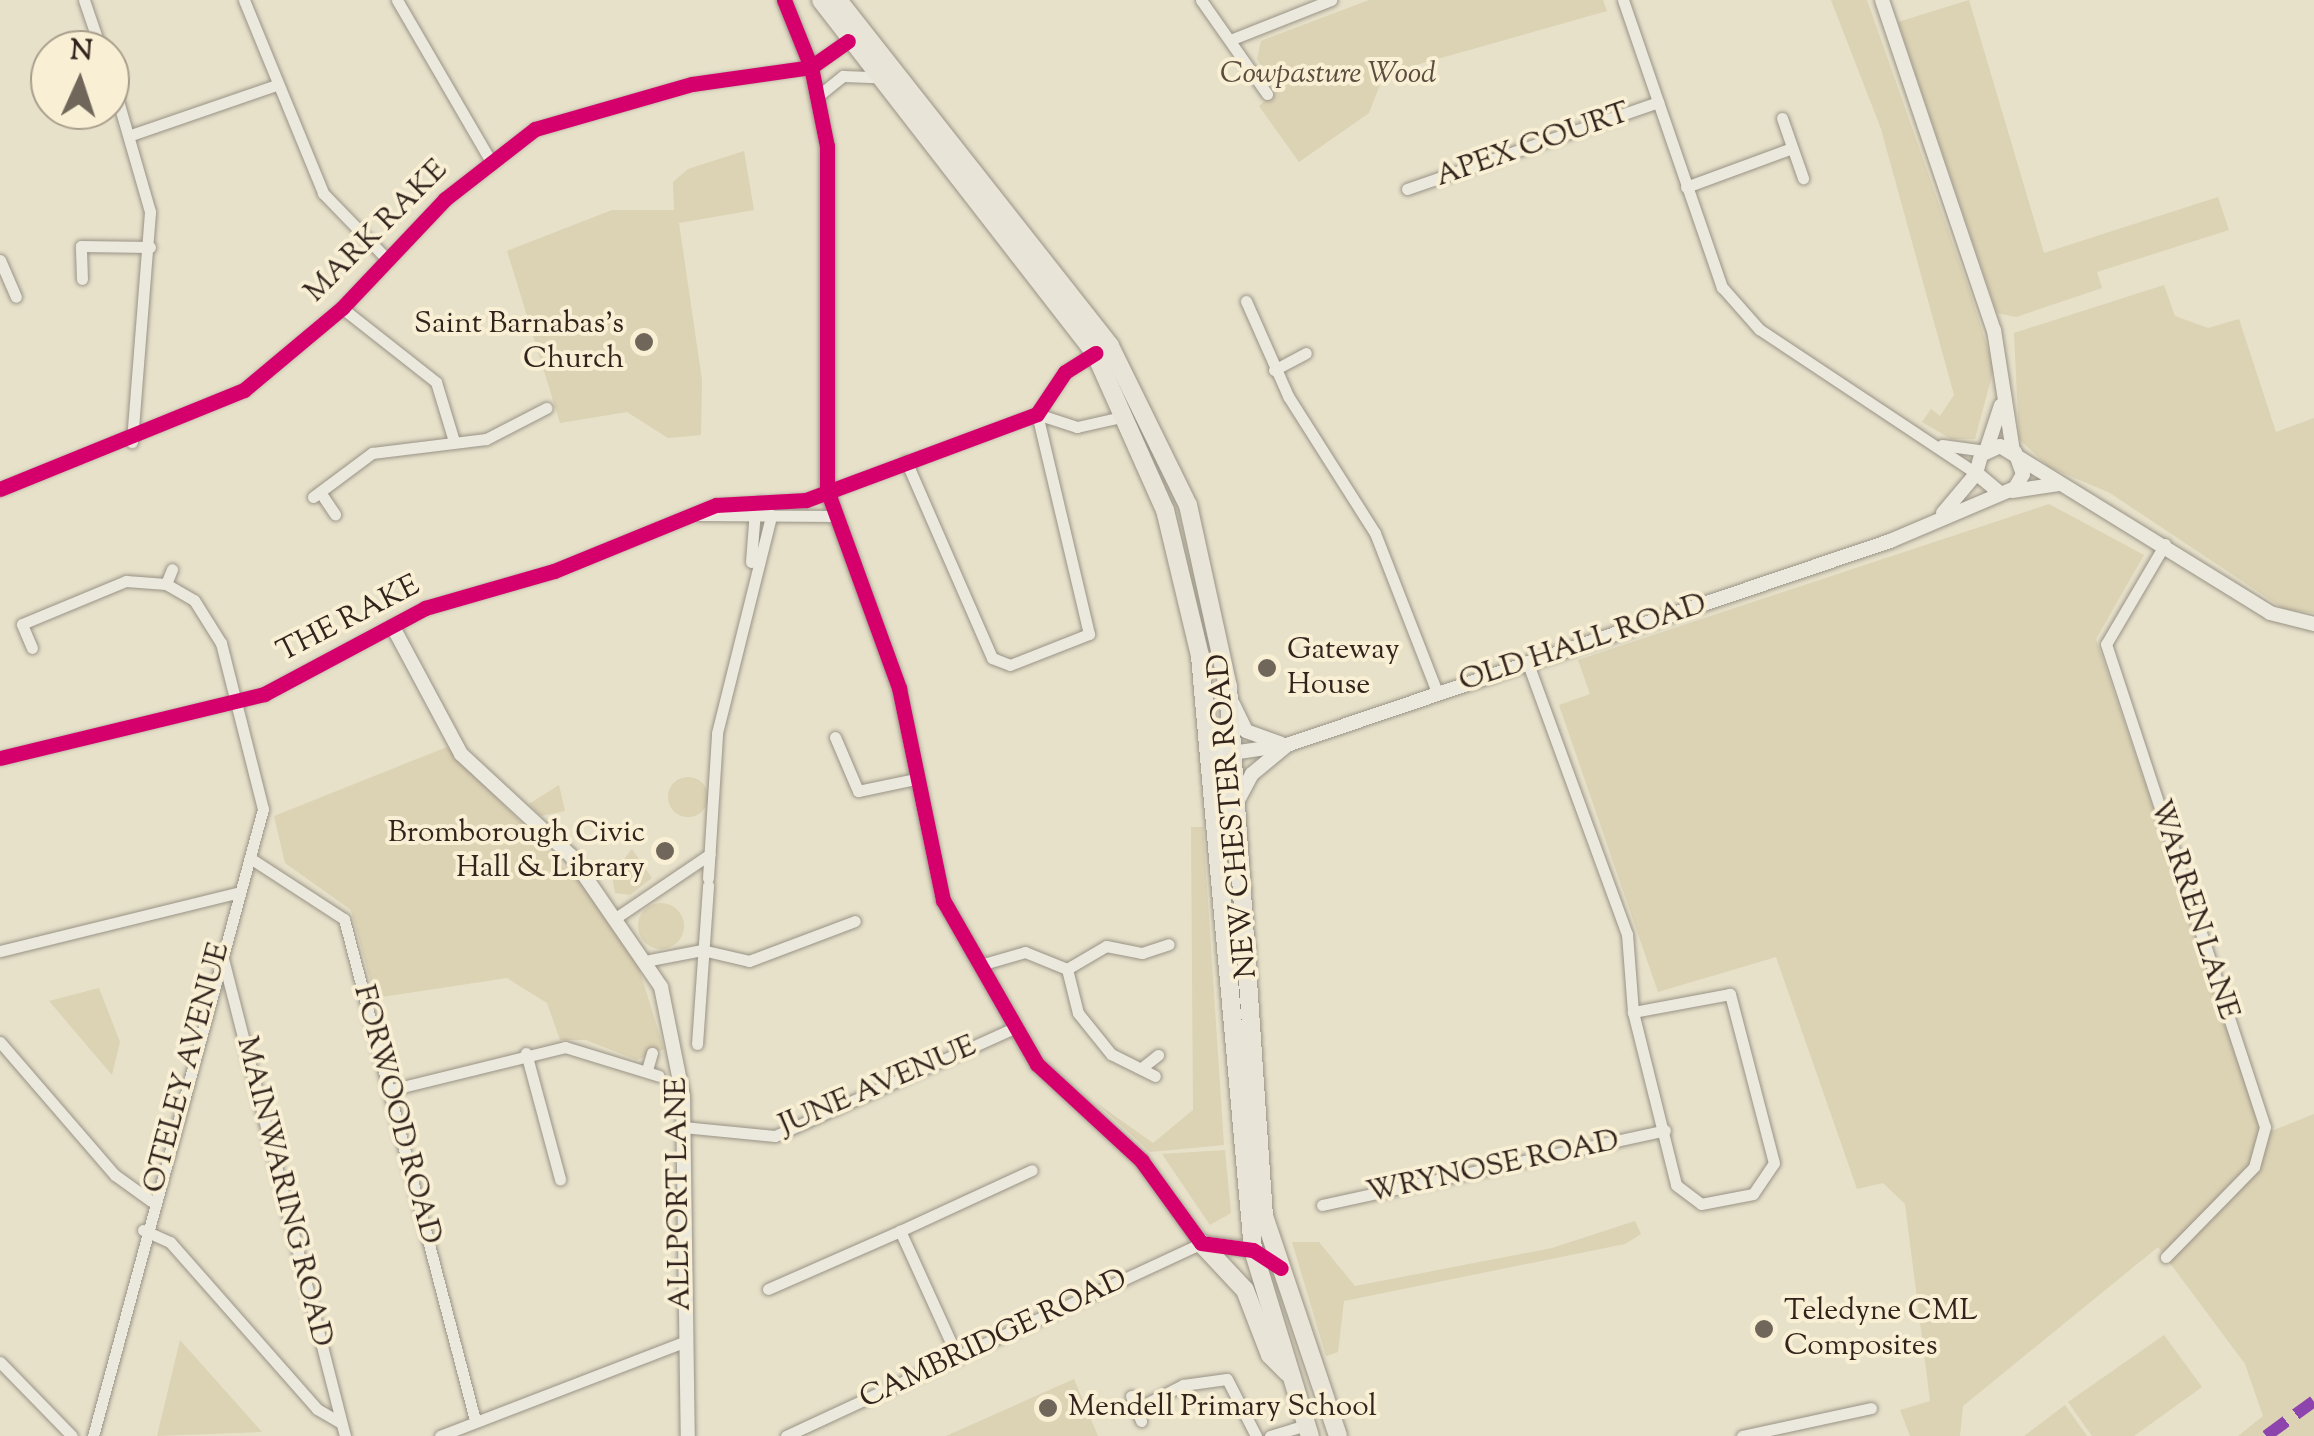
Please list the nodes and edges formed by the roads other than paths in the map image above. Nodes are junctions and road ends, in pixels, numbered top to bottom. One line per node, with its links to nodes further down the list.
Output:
1 (84, 0): 11 (street)
2 (244, 0): 16 (street)
3 (397, 0): 24 (street)
4 (784, 0): 14 (street)
5 (821, 0): 13 (highway, NEW CHESTER ROAD)
6 (838, 0): 68 (highway, NEW CHESTER ROAD)
7 (1202, 0): 12 (street)
8 (1331, 0): 12 (street)
9 (1623, 0): 19 (street)
10 (1882, 0): 39 (street)
11 (94, 30)
12 (1230, 40): 17 (street)
13 (848, 41): 14 (street); 15 (highway, NEW CHESTER ROAD)
14 (811, 67): 18 (street); 24 (street, MARK RAKE)
15 (876, 76): 18 (street); 35 (highway, NEW CHESTER ROAD)
16 (276, 85): 22 (street); 29 (street)
17 (1267, 94)
18 (818, 96): 51 (street)
19 (1658, 102): 26 (street); 27 (street, APEX COURT)
20 (1782, 118): 23 (street)
21 (130, 124): 22 (street)
22 (134, 134): 28 (street)
23 (1792, 148): 25 (street); 26 (street)
24 (490, 160): 29 (street, MARK RAKE)
25 (1804, 178)
26 (1686, 188): 44 (street)
27 (1407, 189)
28 (150, 247): 31 (street); 43 (street)
29 (386, 258): 34 (street, MARK RAKE)
30 (0, 260): 32 (street)
31 (82, 278)
32 (16, 297)
33 (1246, 301): 37 (street)
34 (342, 308): 42 (street); 43 (street, MARK RAKE)
35 (1095, 353): 40 (street); 41 (highway, NEW CHESTER ROAD)
36 (1306, 353): 37 (street)
37 (1274, 370): 69 (street)
38 (532, 392): 42 (street)
39 (2004, 394): 45 (street); 46 (street)
40 (1036, 414): 41 (street); 47 (street, THE RAKE); 47 (street)
41 (1126, 416): 72 (highway, NEW CHESTER ROAD)
42 (453, 438): 54 (street)
43 (132, 442): 50 (street, MARK RAKE)
44 (1934, 442): 45 (street); 48 (street)
45 (1986, 451): 46 (street); 48 (street)
46 (2014, 452): 49 (street); 52 (street)
47 (906, 461): 51 (street, THE RAKE)
48 (1976, 473): 52 (street); 59 (street, OLD HALL ROAD)
49 (2070, 486): 52 (street, OLD HALL ROAD); 60 (street)
50 (0, 489)
51 (827, 490): 53 (street, THE RAKE); 58 (street)
52 (2007, 492): 59 (street, OLD HALL ROAD)
53 (765, 501): 55 (street); 56 (street, THE RAKE); 57 (street)
54 (335, 514)
55 (754, 515): 56 (street); 57 (street); 62 (street)
56 (684, 516): 65 (street, THE RAKE)
57 (771, 516): 58 (street); 62 (street)
58 (833, 516): 78 (street)
59 (1931, 522): 67 (street, OLD HALL ROAD)
60 (2166, 544): 64 (street); 114 (street, WARREN LANE)
61 (172, 569): 63 (street)
62 (750, 576): 80 (street, ALLPORT LANE)
63 (166, 584): 66 (street); 70 (street, OTELEY AVENUE)
64 (2314, 624)
65 (394, 629): 70 (street, THE RAKE); 83 (street, ALLPORT LANE)
66 (32, 648)
67 (1527, 662): 69 (street, OLD HALL ROAD); 92 (street)
68 (1228, 687): 73 (street); 76 (highway, NEW CHESTER ROAD)
69 (1437, 692): 73 (street, OLD HALL ROAD)
70 (237, 701): 77 (street, THE RAKE); 81 (street, OTELEY AVENUE)
71 (835, 737): 75 (street)
72 (1207, 746): 76 (street); 96 (highway, NEW CHESTER ROAD)
73 (1287, 746): 76 (street, OLD HALL ROAD); 79 (street)
74 (855, 748): 75 (street)
75 (838, 753): 78 (street)
76 (1232, 754): 79 (highway, NEW CHESTER ROAD); 96 (street)
77 (0, 758)
78 (915, 780): 90 (street)
79 (1236, 805): 109 (highway, NEW CHESTER ROAD)
80 (710, 854): 83 (street); 87 (street, ALLPORT LANE)
81 (250, 858): 82 (street, OTELEY AVENUE); 102 (street, FORWOOD ROAD)
82 (237, 893): 86 (street, OTELEY AVENUE); 88 (street)
83 (618, 917): 89 (street, ALLPORT LANE)
84 (855, 921): 87 (street)
85 (1150, 930): 91 (street)
86 (220, 948): 107 (street, OTELEY AVENUE); 125 (street, MAINWARING ROAD)
87 (702, 950): 89 (street); 95 (street, ALLPORT LANE)
88 (0, 951)
89 (650, 960): 103 (street, ALLPORT LANE)
90 (980, 965): 91 (street); 93 (street)
91 (1067, 968): 100 (street)
92 (1633, 1012): 104 (street); 104 (street)
93 (1012, 1029): 103 (street, JUNE AVENUE); 112 (street)
94 (0, 1042): 107 (street)
95 (698, 1044)
96 (1233, 1046): 113 (highway, NEW CHESTER ROAD)
97 (652, 1052): 98 (street)
98 (526, 1053): 102 (street); 106 (street)
99 (1158, 1055): 100 (street)
100 (1144, 1066): 101 (street)
101 (1155, 1076)
102 (390, 1090): 124 (street, FORWOOD ROAD)
103 (683, 1127): 118 (street, ALLPORT LANE)
104 (1665, 1130): 108 (street, WRYNOSE ROAD)
105 (1032, 1170): 111 (street)
106 (560, 1180)
107 (151, 1201): 110 (street, OTELEY AVENUE)
108 (1322, 1205)
109 (1264, 1216): 113 (highway); 115 (highway, NEW CHESTER ROAD)
110 (144, 1230): 125 (street); 129 (street, OTELEY AVENUE)
111 (900, 1231): 117 (street); 119 (street)
112 (1201, 1244): 113 (street); 116 (highway); 119 (street, CAMBRIDGE ROAD)
113 (1253, 1250): 115 (street); 116 (highway); 121 (highway, NEW CHESTER ROAD)
114 (2166, 1257)
115 (1281, 1268): 135 (highway, NEW CHESTER ROAD)
116 (1233, 1277): 121 (highway)
117 (768, 1288)
118 (682, 1342): 124 (street); 131 (street, ALLPORT LANE)
119 (958, 1358): 132 (street, CAMBRIDGE ROAD)
120 (0, 1362): 128 (street)
121 (1292, 1377): 126 (highway, NEW CHESTER ROAD)
122 (1131, 1396): 133 (street)
123 (1871, 1408): 136 (street)
124 (475, 1420): 127 (street)
125 (343, 1429)
126 (1308, 1430): 134 (street)
127 (458, 1432): 130 (street)
128 (72, 1436)
129 (93, 1436)
130 (440, 1436)
131 (688, 1436)
132 (786, 1436)
133 (1256, 1436)
134 (1270, 1436)
135 (1338, 1436)
136 (1742, 1436)

